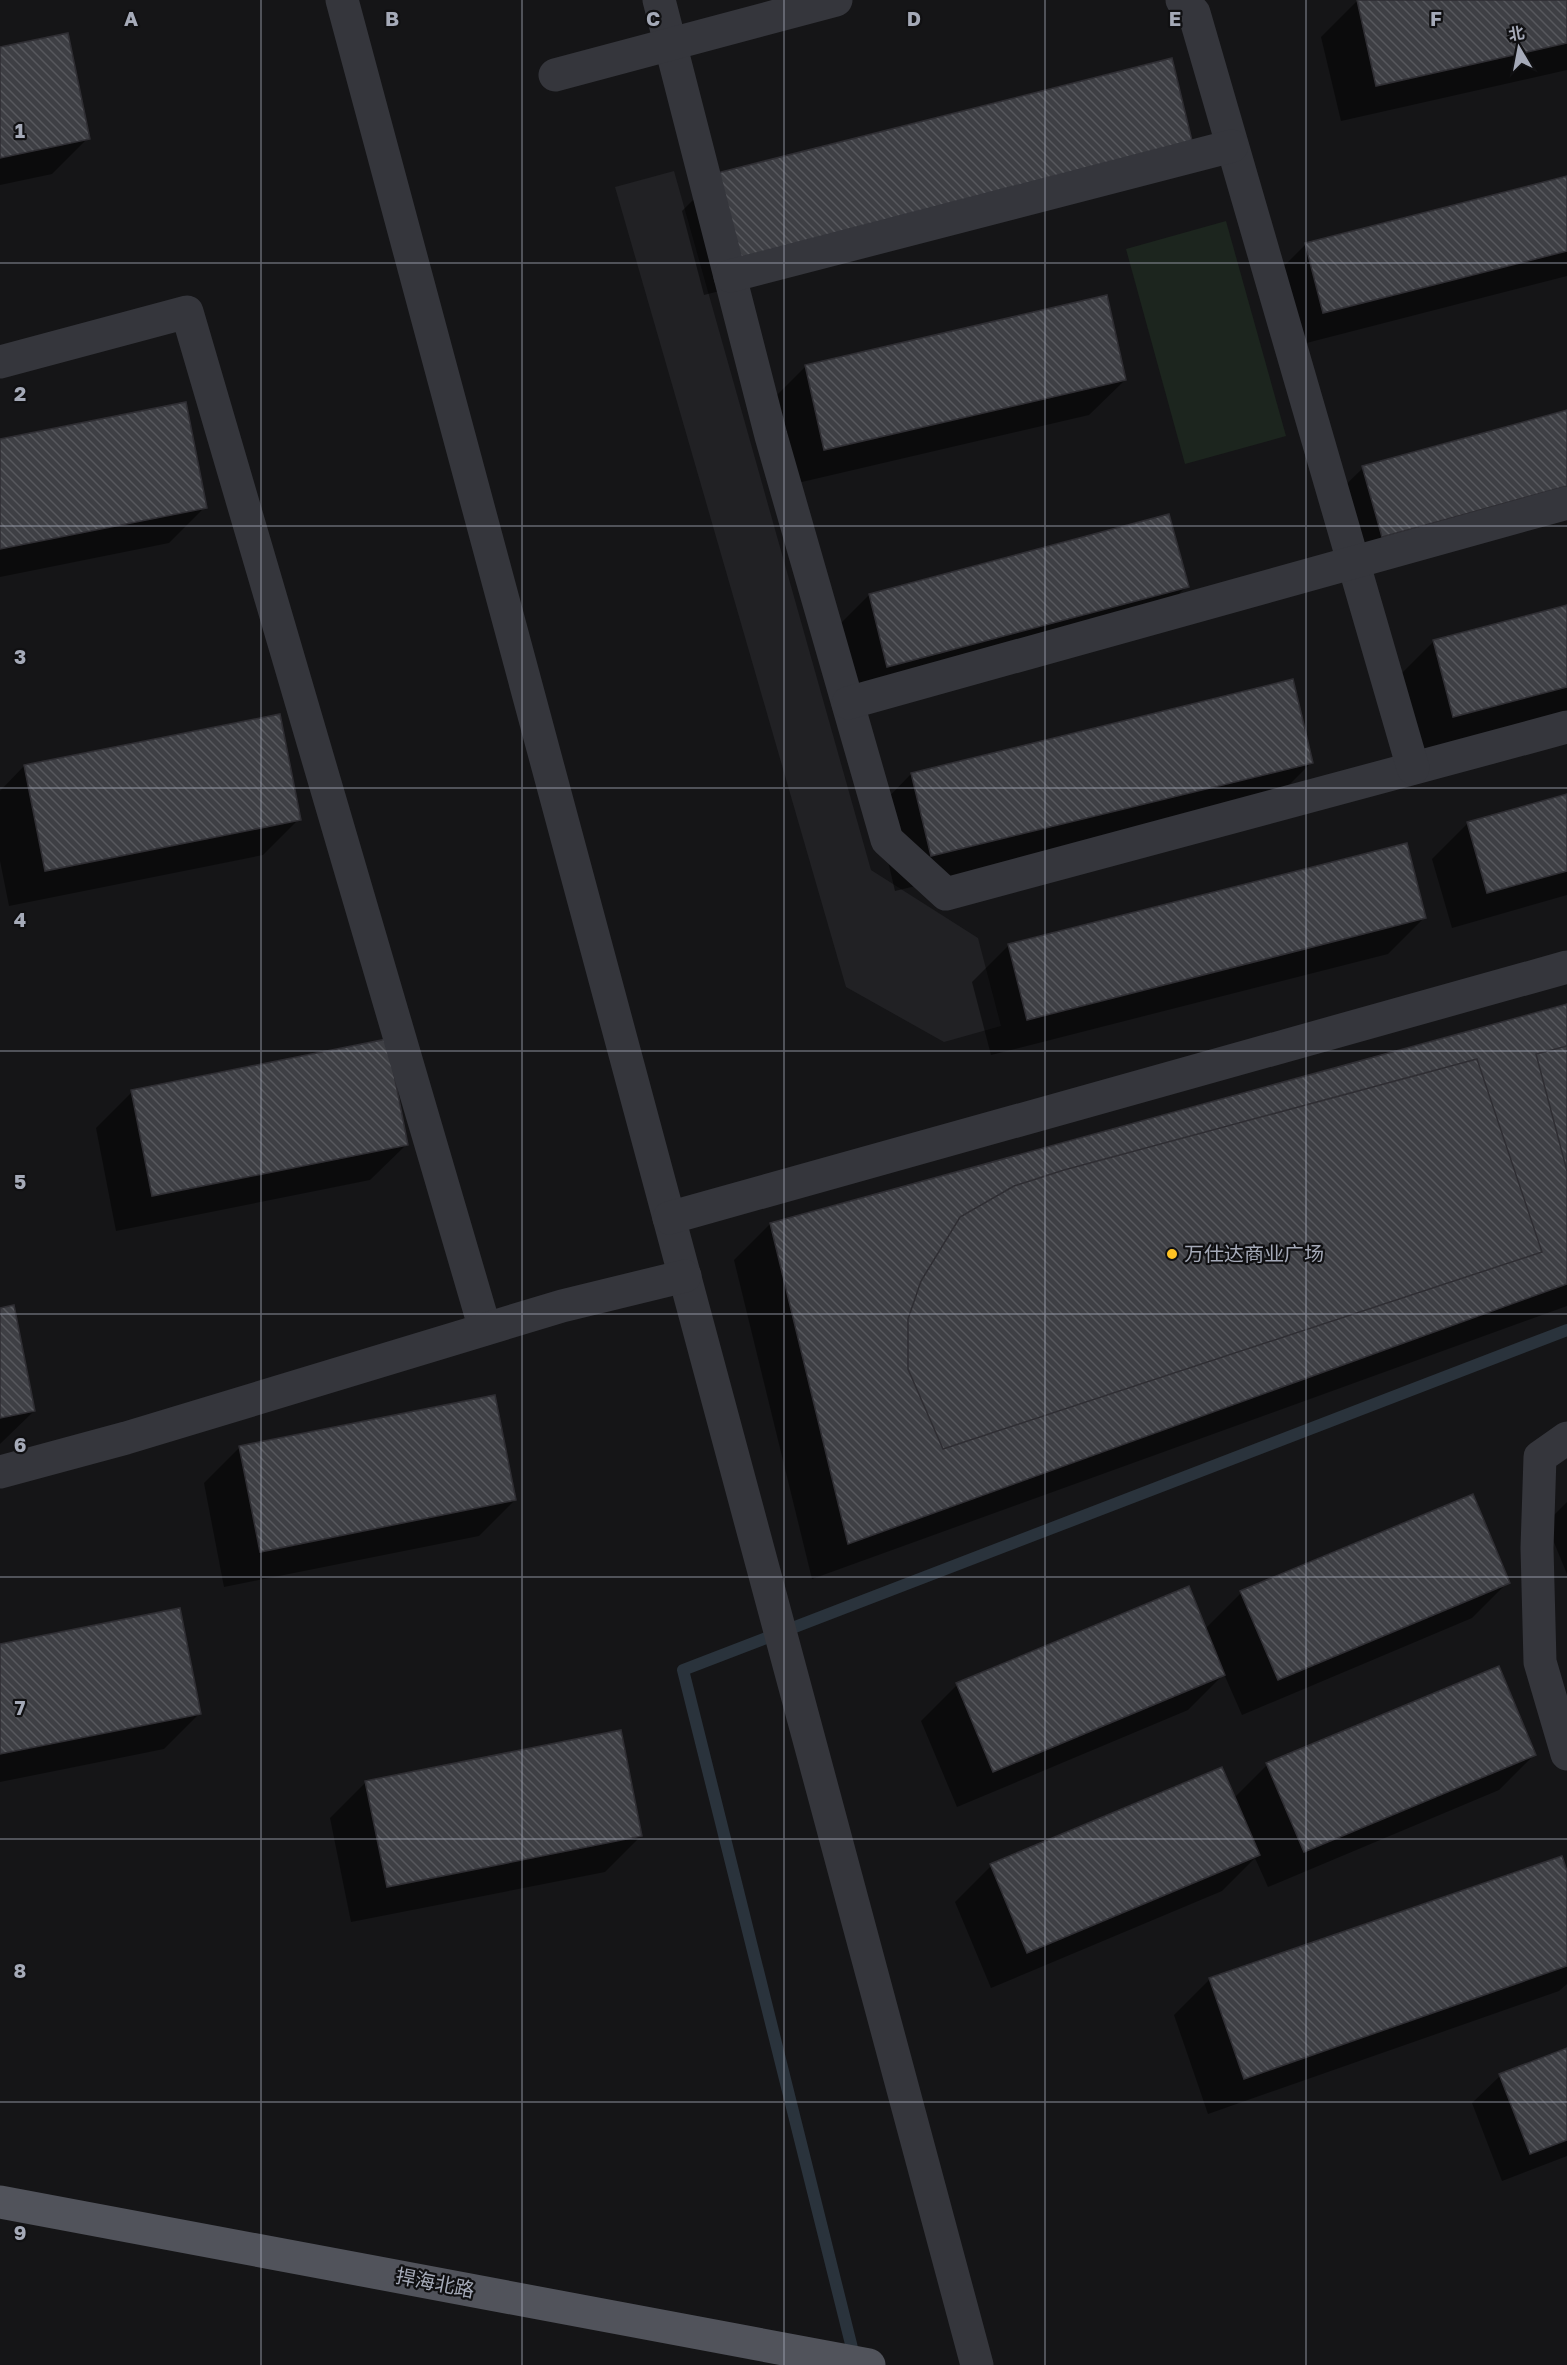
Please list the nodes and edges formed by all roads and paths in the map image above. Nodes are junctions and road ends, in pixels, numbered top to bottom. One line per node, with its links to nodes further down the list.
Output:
1 (342, 0): 16 (street)
2 (659, 0): 5 (street)
3 (836, 0): 5 (street)
4 (1182, 0): 7 (street)
5 (672, 44): 6 (street); 8 (street)
6 (555, 75)
7 (1233, 146): 8 (street); 11 (street)
8 (730, 276): 12 (street)
9 (0, 362): 18 (street)
10 (1567, 503): 11 (street)
11 (1353, 563): 12 (street); 14 (street)
12 (848, 703): 14 (street)
13 (1567, 727): 14 (street)
14 (1413, 768)
15 (1567, 967): 16 (street)
16 (669, 1218): 17 (street)
17 (685, 1276): 18 (street); 24 (street)
18 (484, 1329): 20 (street)
19 (1567, 1438): 21 (street)
20 (0, 1472)
21 (1567, 1754)
22 (0, 2202): 23 (main road, 捍海北路)
23 (869, 2365)
24 (977, 2365)

